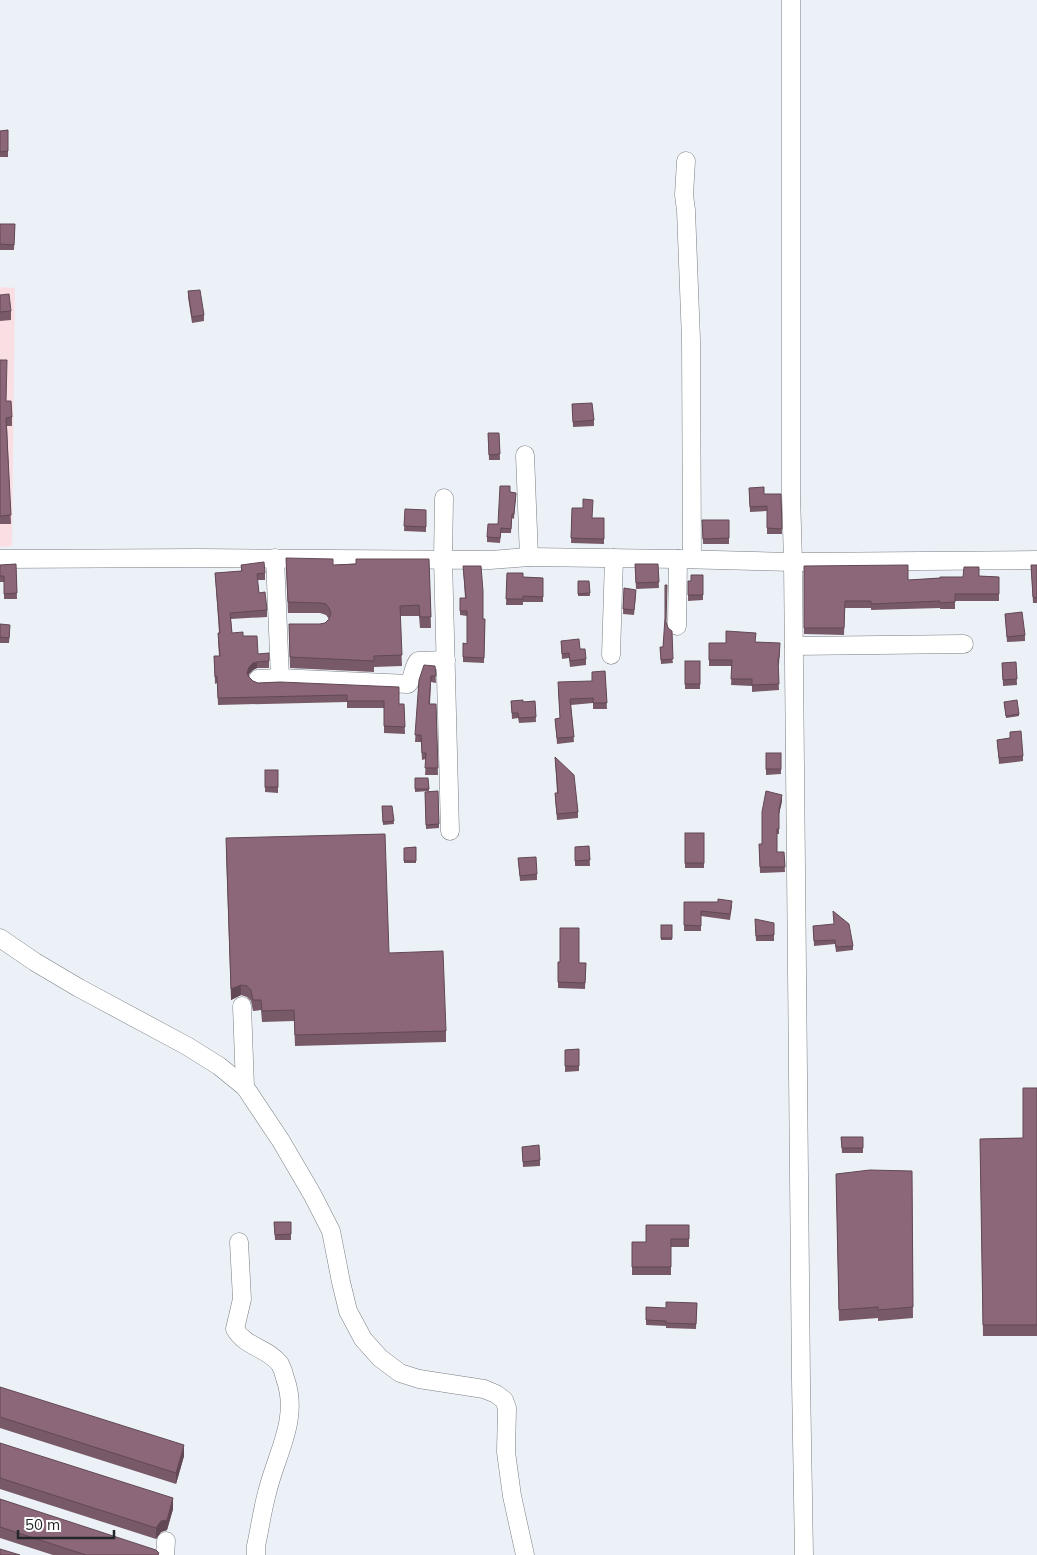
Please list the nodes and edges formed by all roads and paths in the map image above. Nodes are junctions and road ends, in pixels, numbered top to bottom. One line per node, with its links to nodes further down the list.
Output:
1 (791, 0): 12 (street)
2 (686, 161): 10 (street)
3 (525, 455): 5 (street)
4 (444, 498): 9 (street)
5 (529, 556): 7 (street); 9 (street)
6 (275, 558): 8 (street); 9 (street); 18 (street)
7 (614, 558): 10 (street); 16 (street)
8 (0, 559)
9 (443, 559): 17 (street)
10 (685, 559): 12 (street); 13 (street)
11 (1037, 560): 12 (street)
12 (793, 562): 15 (street)
13 (677, 626)
14 (964, 644): 15 (street)
15 (794, 646): 27 (street)
16 (611, 655)
17 (446, 660): 18 (street); 20 (street)
18 (280, 678): 19 (street)
19 (258, 679)
20 (450, 831)
21 (0, 938): 23 (street)
22 (242, 1006): 23 (street)
23 (245, 1087): 26 (street)
24 (239, 1242): 25 (street)
25 (256, 1555)
26 (525, 1555)
27 (804, 1555)

